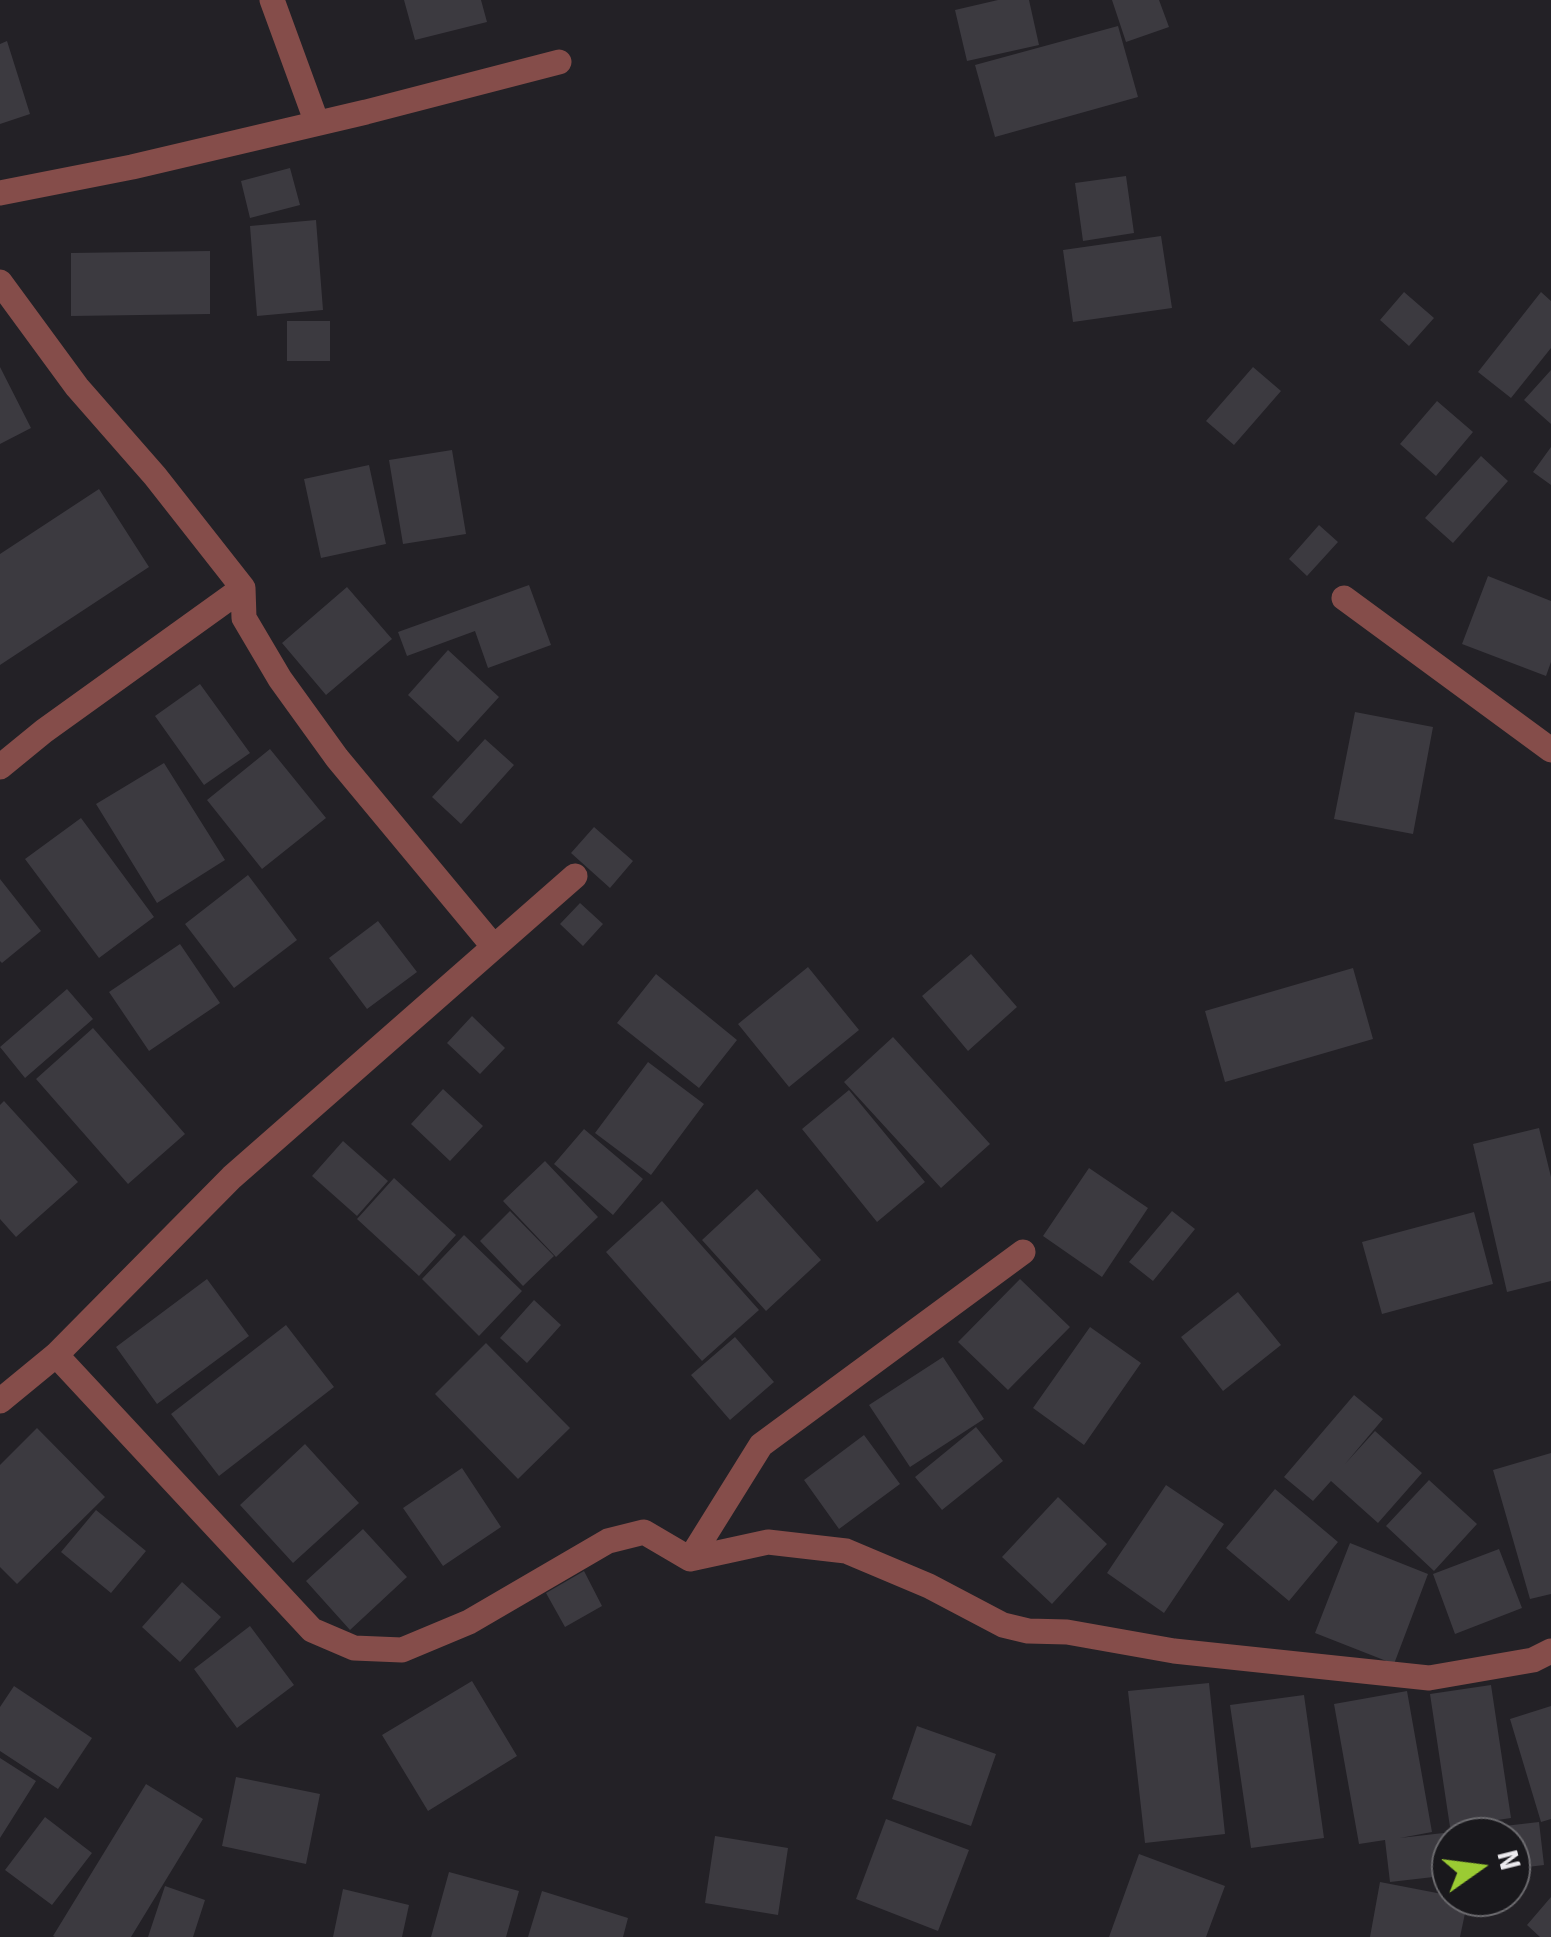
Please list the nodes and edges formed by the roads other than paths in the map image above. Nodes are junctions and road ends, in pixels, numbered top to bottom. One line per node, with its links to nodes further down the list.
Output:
1 (272, 0): 3 (street)
2 (559, 62): 3 (street)
3 (318, 123): 4 (street)
4 (0, 193)
5 (0, 282): 6 (street)
6 (243, 588): 9 (street); 11 (street)
7 (1344, 598): 8 (street)
8 (1551, 750)
9 (0, 768)
10 (575, 876): 11 (street)
11 (494, 947): 13 (street)
12 (1023, 1252): 15 (street)
13 (56, 1354): 14 (street); 15 (street)
14 (0, 1400)
15 (690, 1558): 16 (street)
16 (1551, 1651)

